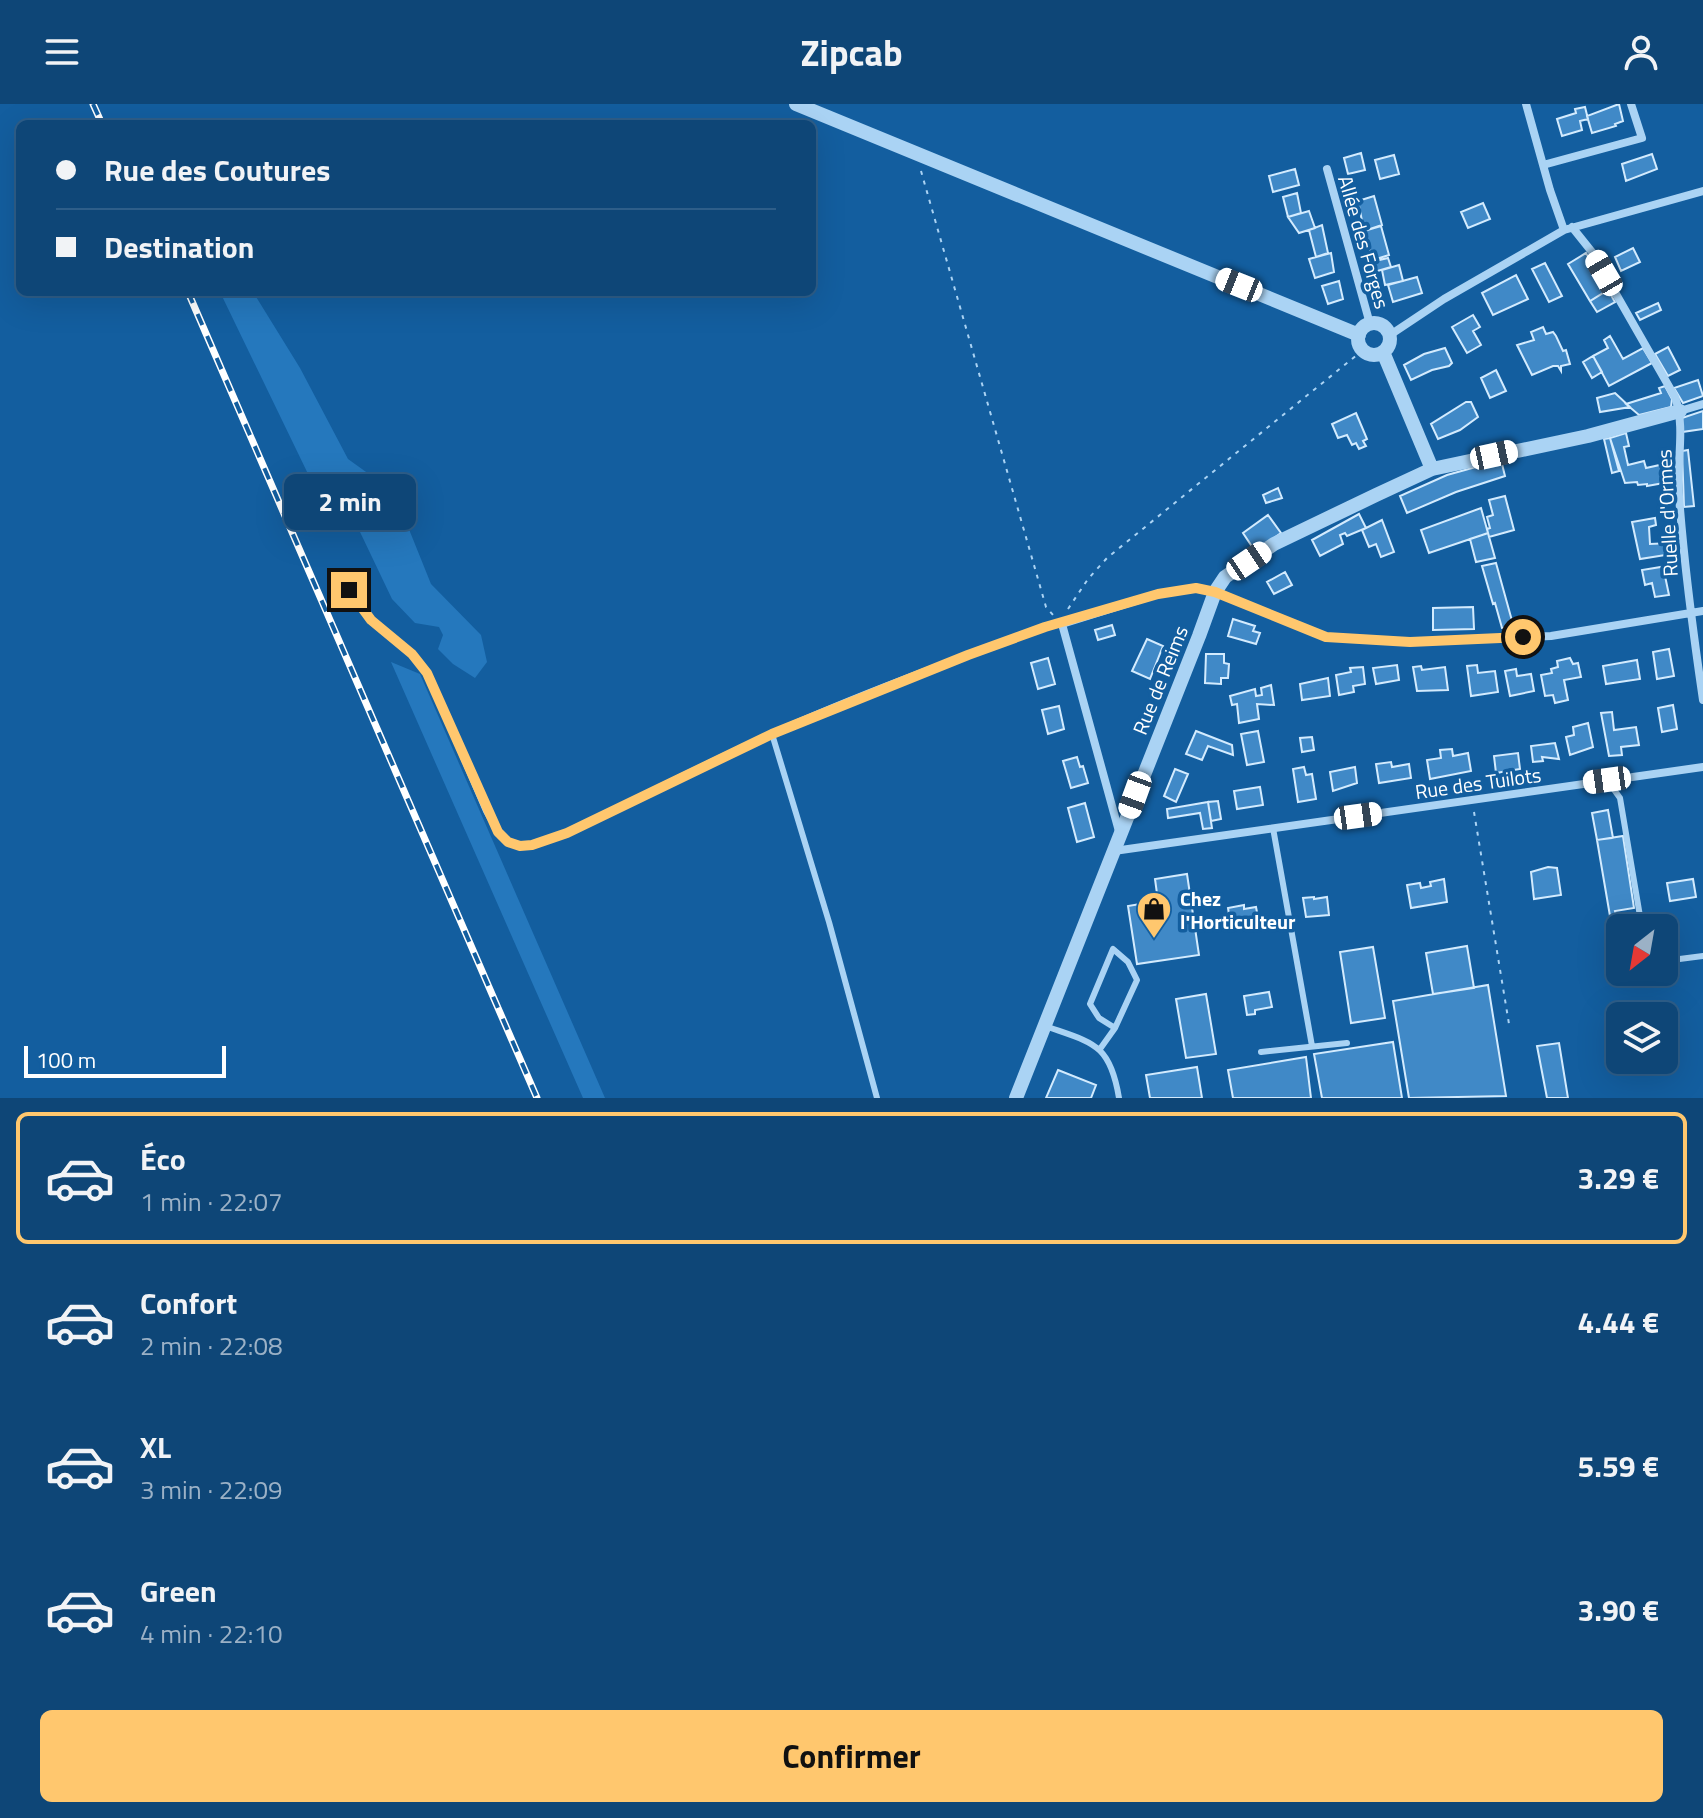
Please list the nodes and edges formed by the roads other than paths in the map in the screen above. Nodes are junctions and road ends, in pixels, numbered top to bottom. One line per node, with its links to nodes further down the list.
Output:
1 (796, 104): 8 (street)
2 (1526, 104): 4 (street)
3 (1631, 104): 4 (street)
4 (1543, 165): 7 (street)
5 (1327, 169): 8 (street, Allée des Forges)
6 (1703, 191): 7 (street)
7 (1568, 228): 9 (street); 12 (street)
8 (1364, 329): 9 (street); 10 (street)
9 (1390, 335): 10 (street)
10 (1383, 352): 13 (street)
11 (1703, 404): 12 (street, Rue de Reims)
12 (1680, 411): 13 (street, Rue de Reims); 17 (street, Ruelle d'Ormes)
13 (1432, 469): 15 (street, Rue de Reims)
14 (349, 590): 20 (lane)
15 (1215, 592): 17 (street); 18 (street); 24 (street, Rue de Reims)
16 (1703, 611): 17 (street)
17 (1690, 613): 19 (street, Ruelle d'Ormes)
18 (1062, 624): 20 (lane); 24 (street)
19 (1703, 700)
20 (772, 734): 35 (lane)
21 (1703, 767): 22 (street, Rue des Tuilots)
22 (1607, 780): 23 (street, Rue des Tuilots); 26 (lane)
23 (1273, 828): 25 (street, Rue des Tuilots); 32 (lane)
24 (1120, 836): 25 (street, Rue de Reims)
25 (1114, 851): 29 (street, Rue de Reims)
26 (1640, 914)
27 (1703, 956): 28 (lane)
28 (1678, 959)
29 (1045, 1026): 33 (lane); 36 (street, Rue de Reims)
30 (1115, 1028): 30 (lane); 33 (lane)
31 (1347, 1043): 32 (lane)
32 (1312, 1046): 34 (lane)
33 (1100, 1049): 37 (lane)
34 (1261, 1052)
35 (877, 1098)
36 (1016, 1098)
37 (1119, 1098)

